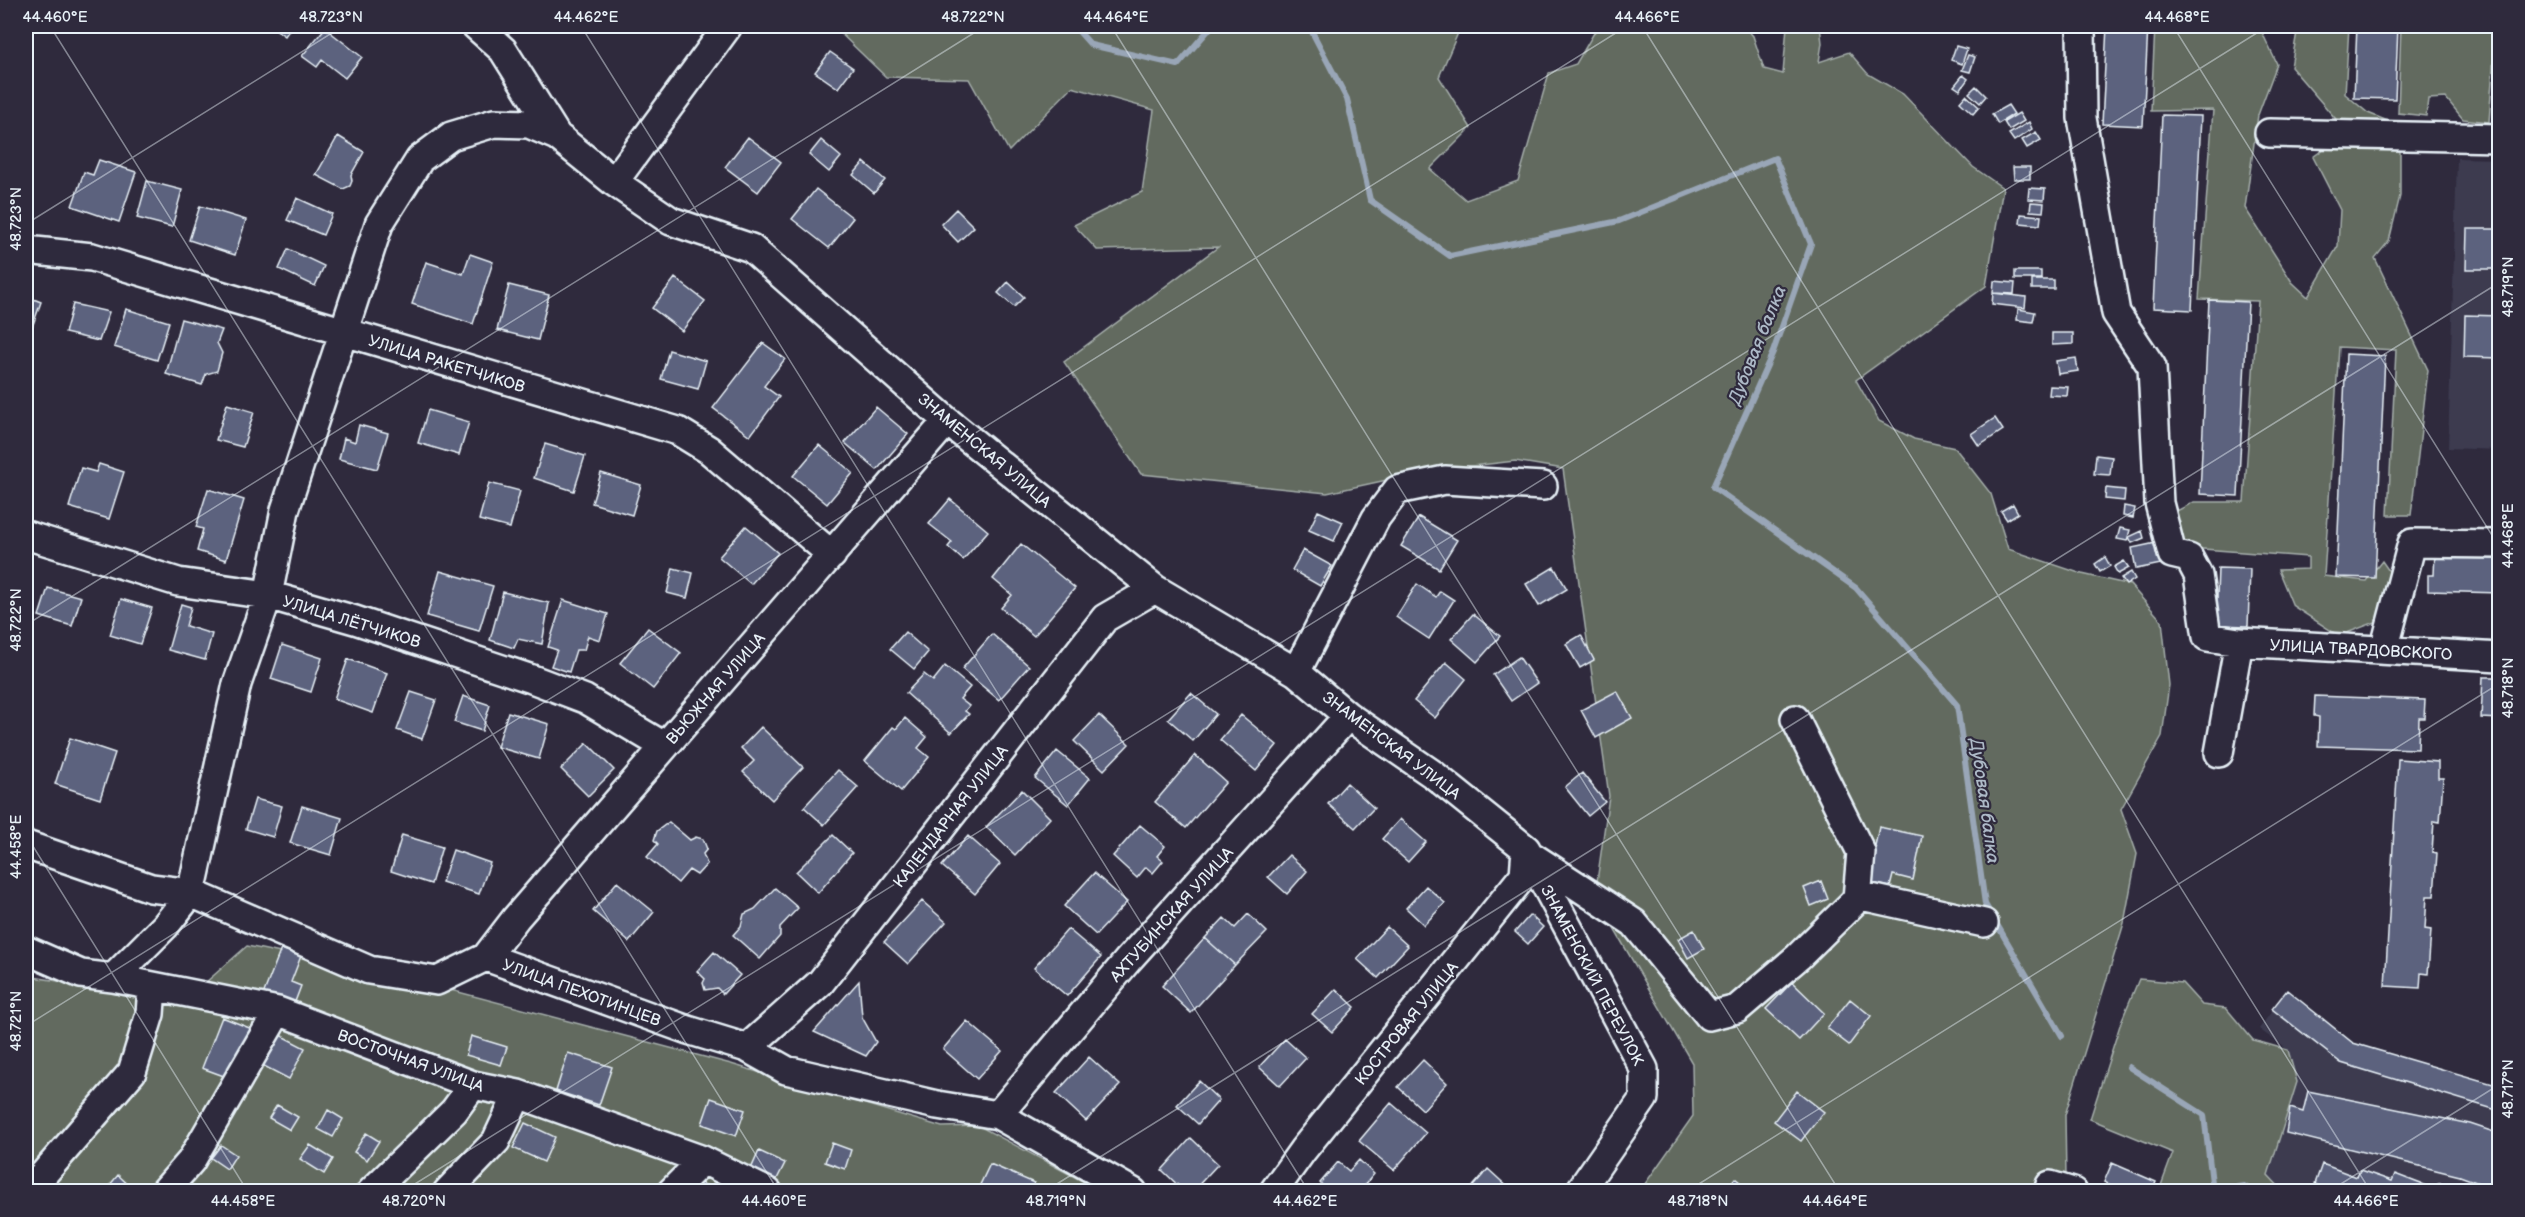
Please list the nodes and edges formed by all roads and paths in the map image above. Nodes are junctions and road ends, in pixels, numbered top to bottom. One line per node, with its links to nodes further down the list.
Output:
1 (476, 26): 5 (street, ЗНАМЕНСКАЯ УЛИЦА)
2 (728, 26): 7 (street)
3 (2081, 26): 17 (street)
4 (2269, 133): 6 (street)
5 (557, 136): 7 (street, ЗНАМЕНСКАЯ УЛИЦА); 9 (street)
6 (2499, 138)
7 (615, 182): 10 (street, ЗНАМЕНСКАЯ УЛИЦА)
8 (26, 250): 9 (street, УЛИЦА РАКЕТЧИКОВ)
9 (343, 332): 14 (street, УЛИЦА РАКЕТЧИКОВ); 16 (street)
10 (947, 421): 14 (street, ВЬЮЖНАЯ УЛИЦА); 15 (street, ЗНАМЕНСКАЯ УЛИЦА)
11 (1543, 486): 20 (street)
12 (26, 535): 16 (street, УЛИЦА ЛЁТЧИКОВ)
13 (2499, 544): 18 (street)
14 (832, 555): 23 (street, ВЬЮЖНАЯ УЛИЦА)
15 (1155, 589): 20 (street, ЗНАМЕНСКАЯ УЛИЦА); 35 (street, КАЛЕНДАРНАЯ УЛИЦА)
16 (268, 595): 23 (street, УЛИЦА ЛЁТЧИКОВ); 27 (street)
17 (2230, 641): 18 (street, УЛИЦА ТВАРДОВСКОГО); 24 (street)
18 (2384, 650): 19 (street, УЛИЦА ТВАРДОВСКОГО)
19 (2499, 657)
20 (1296, 672): 21 (street, ЗНАМЕНСКАЯ УЛИЦА)
21 (1348, 716): 26 (street, ЗНАМЕНСКАЯ УЛИЦА); 38 (street, АХТУБИНСКАЯ УЛИЦА)
22 (1795, 719): 28 (street)
23 (664, 746): 31 (street, ВЬЮЖНАЯ УЛИЦА)
24 (2219, 753)
25 (26, 845): 27 (street, УЛИЦА ПЕХОТИНЦЕВ)
26 (1528, 852): 28 (street, ЗНАМЕНСКАЯ УЛИЦА); 47 (street, КОСТРОВАЯ УЛИЦА); 48 (street, ЗНАМЕНСКИЙ ПЕРЕУЛОК)
27 (190, 893): 31 (street, УЛИЦА ПЕХОТИНЦЕВ); 32 (street)
28 (1857, 895): 29 (street)
29 (1984, 923)
30 (26, 950): 32 (street, ВОСТОЧНАЯ УЛИЦА)
31 (486, 957): 35 (street, УЛИЦА ПЕХОТИНЦЕВ)
32 (113, 978): 33 (street, ВОСТОЧНАЯ УЛИЦА)
33 (152, 987): 34 (street, ВОСТОЧНАЯ УЛИЦА); 40 (street)
34 (279, 1011): 36 (street, ВОСТОЧНАЯ УЛИЦА); 41 (street)
35 (747, 1048): 38 (street, УЛИЦА ПЕХОТИНЦЕВ)
36 (472, 1085): 37 (street, ВОСТОЧНАЯ УЛИЦА); 42 (street)
37 (518, 1094): 39 (street, ВОСТОЧНАЯ УЛИЦА); 43 (street)
38 (998, 1115): 46 (street, УЛИЦА ПЕХОТИНЦЕВ)
39 (703, 1160): 44 (street); 45 (street, ВОСТОЧНАЯ УЛИЦА)
40 (28, 1191)
41 (164, 1191)
42 (370, 1191)
43 (447, 1191)
44 (671, 1191)
45 (768, 1191)
46 (1133, 1191)
47 (1273, 1191)
48 (1579, 1191)

